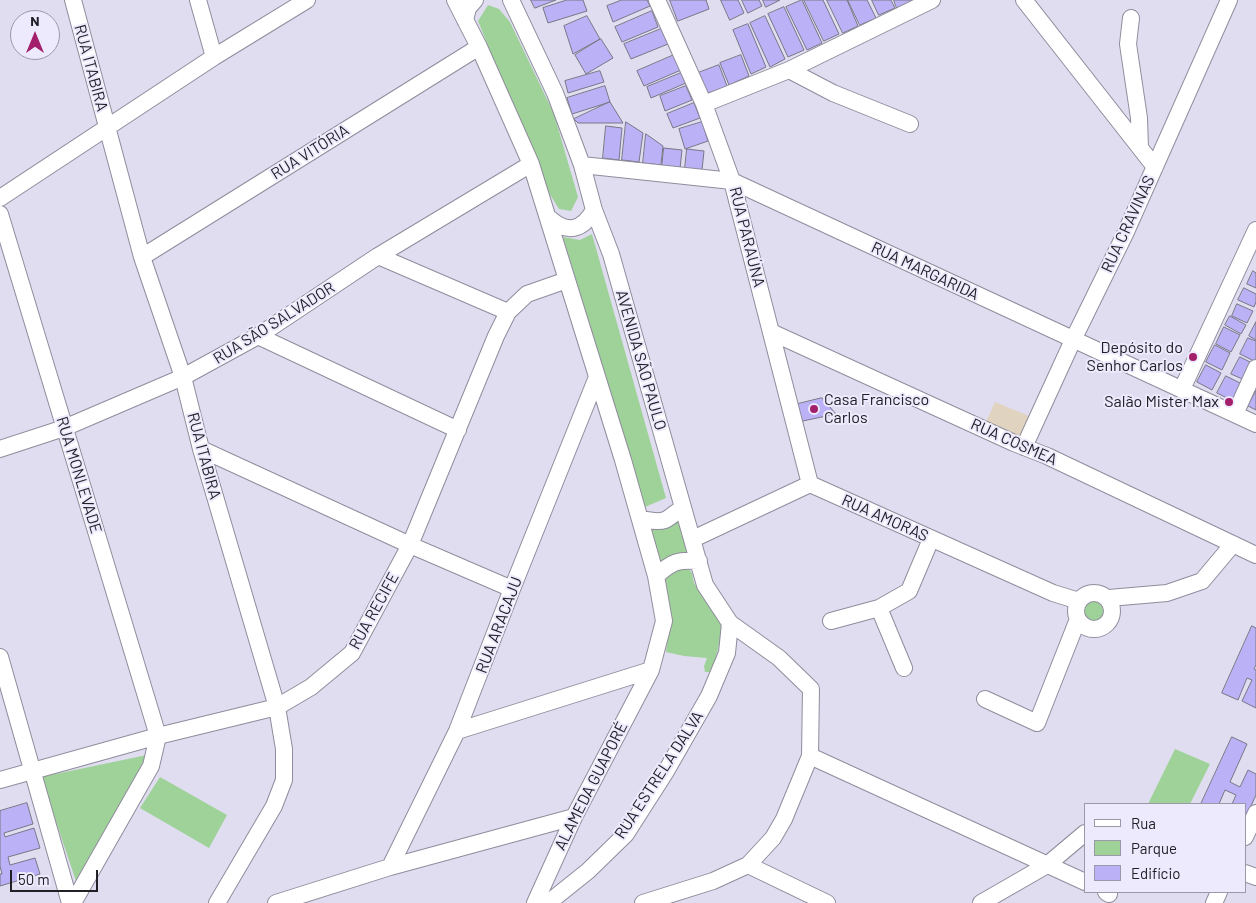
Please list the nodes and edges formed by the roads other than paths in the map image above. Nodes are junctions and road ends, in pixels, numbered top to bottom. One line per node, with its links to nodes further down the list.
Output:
1 (72, 0): 18 (street, RUA ITABIRA)
2 (198, 0): 14 (street)
3 (307, 0): 14 (street)
4 (455, 0): 12 (street)
5 (475, 0): 12 (street)
6 (510, 0): 21 (street, AVENIDA SÃO PAULO)
7 (656, 0): 16 (street, RUA PARAÚNA)
8 (932, 0): 15 (street)
9 (1024, 0): 19 (street)
10 (1229, 0): 22 (street, RUA CRAVINAS)
11 (1130, 18): 19 (street)
12 (465, 20): 13 (street)
13 (479, 47): 20 (street); 30 (street, RUA VITÓRIA)
14 (214, 57): 18 (street)
15 (789, 70): 16 (street); 17 (street)
16 (704, 104): 23 (street, RUA PARAÚNA)
17 (910, 124)
18 (108, 127): 24 (street); 30 (street, RUA ITABIRA)
19 (1140, 148): 22 (street)
20 (531, 164): 27 (street); 29 (street, RUA SÃO SALVADOR)
21 (582, 166): 23 (street, RUA MARGARIDA); 25 (street, AVENIDA SÃO PAULO)
22 (1155, 167): 35 (street, RUA CRAVINAS)
23 (732, 181): 33 (street, RUA PARAÚNA); 35 (street, RUA MARGARIDA)
24 (0, 198)
25 (594, 210): 27 (street); 48 (street, AVENIDA SÃO PAULO)
26 (0, 214): 42 (street, RUA MONLEVADE)
27 (549, 218): 31 (street)
28 (1256, 230): 39 (street)
29 (378, 256): 32 (street); 34 (street, RUA SÃO SALVADOR)
30 (142, 258): 37 (street, RUA ITABIRA)
31 (567, 280): 32 (street, RUA RECIFE); 38 (street)
32 (508, 312): 43 (street, RUA RECIFE)
33 (771, 332): 44 (street, RUA COSMEA); 47 (street, RUA PARAÚNA)
34 (258, 336): 37 (street, RUA SÃO SALVADOR); 43 (street)
35 (1073, 340): 39 (street, RUA MARGARIDA); 44 (street, RUA CRAVINAS)
36 (1256, 368): 40 (street)
37 (184, 377): 42 (street, RUA SÃO SALVADOR); 46 (street, RUA ITABIRA)
38 (597, 377): 49 (street); 57 (street, RUA ARACAJU)
39 (1182, 389): 40 (street, RUA MARGARIDA)
40 (1235, 414): 41 (street, RUA MARGARIDA)
41 (1256, 424)
42 (64, 428): 45 (street, RUA SÃO SALVADOR); 70 (street, RUA MONLEVADE)
43 (458, 430): 53 (street, RUA RECIFE)
44 (1024, 447): 52 (street, RUA COSMEA)
45 (0, 449)
46 (201, 449): 53 (street); 68 (street, RUA ITABIRA)
47 (810, 484): 50 (street); 51 (street, RUA AMORAS)
48 (682, 509): 49 (street); 50 (street, AVENIDA SÃO PAULO)
49 (640, 519): 56 (street)
50 (693, 539): 55 (street, AVENIDA SÃO PAULO)
51 (932, 539): 59 (street, RUA AMORAS); 60 (street)
52 (1233, 544): 54 (street, RUA COSMEA); 58 (street)
53 (410, 545): 57 (street); 68 (street, RUA RECIFE)
54 (1256, 555)
55 (699, 561): 56 (street); 63 (street, AVENIDA SÃO PAULO)
56 (656, 576): 66 (street)
57 (512, 590): 69 (street, RUA ARACAJU)
58 (1108, 598): 59 (street); 61 (street)
59 (1079, 601): 61 (street)
60 (879, 608): 62 (street); 65 (street)
61 (1078, 619): 67 (street)
62 (831, 621)
63 (730, 622): 71 (street, AVENIDA SÃO PAULO); 86 (street, RUA ESTRELA DALVA)
64 (0, 657): 72 (street)
65 (904, 668)
66 (651, 670): 69 (street); 75 (street, ALAMEDA GUAPORÉ)
67 (985, 699)
68 (277, 707): 70 (street, RUA RECIFE); 83 (street, RUA ITABIRA)
69 (457, 732): 80 (street, RUA ARACAJU)
70 (158, 736): 72 (street, RUA RECIFE); 82 (street)
71 (810, 756): 78 (street); 79 (street)
72 (32, 772): 73 (street, RUA RECIFE); 82 (street)
73 (0, 780)
74 (1256, 814): 77 (street)
75 (574, 817): 80 (street); 85 (street, ALAMEDA GUAPORÉ)
76 (1084, 834): 79 (street)
77 (1246, 835)
78 (748, 865): 87 (street); 88 (street)
79 (1047, 865): 81 (street); 89 (street)
80 (390, 867): 84 (street)
81 (1084, 882)
82 (71, 903)
83 (217, 903)
84 (276, 903)
85 (535, 903)
86 (548, 903)
87 (643, 903)
88 (827, 903)
89 (981, 903)

